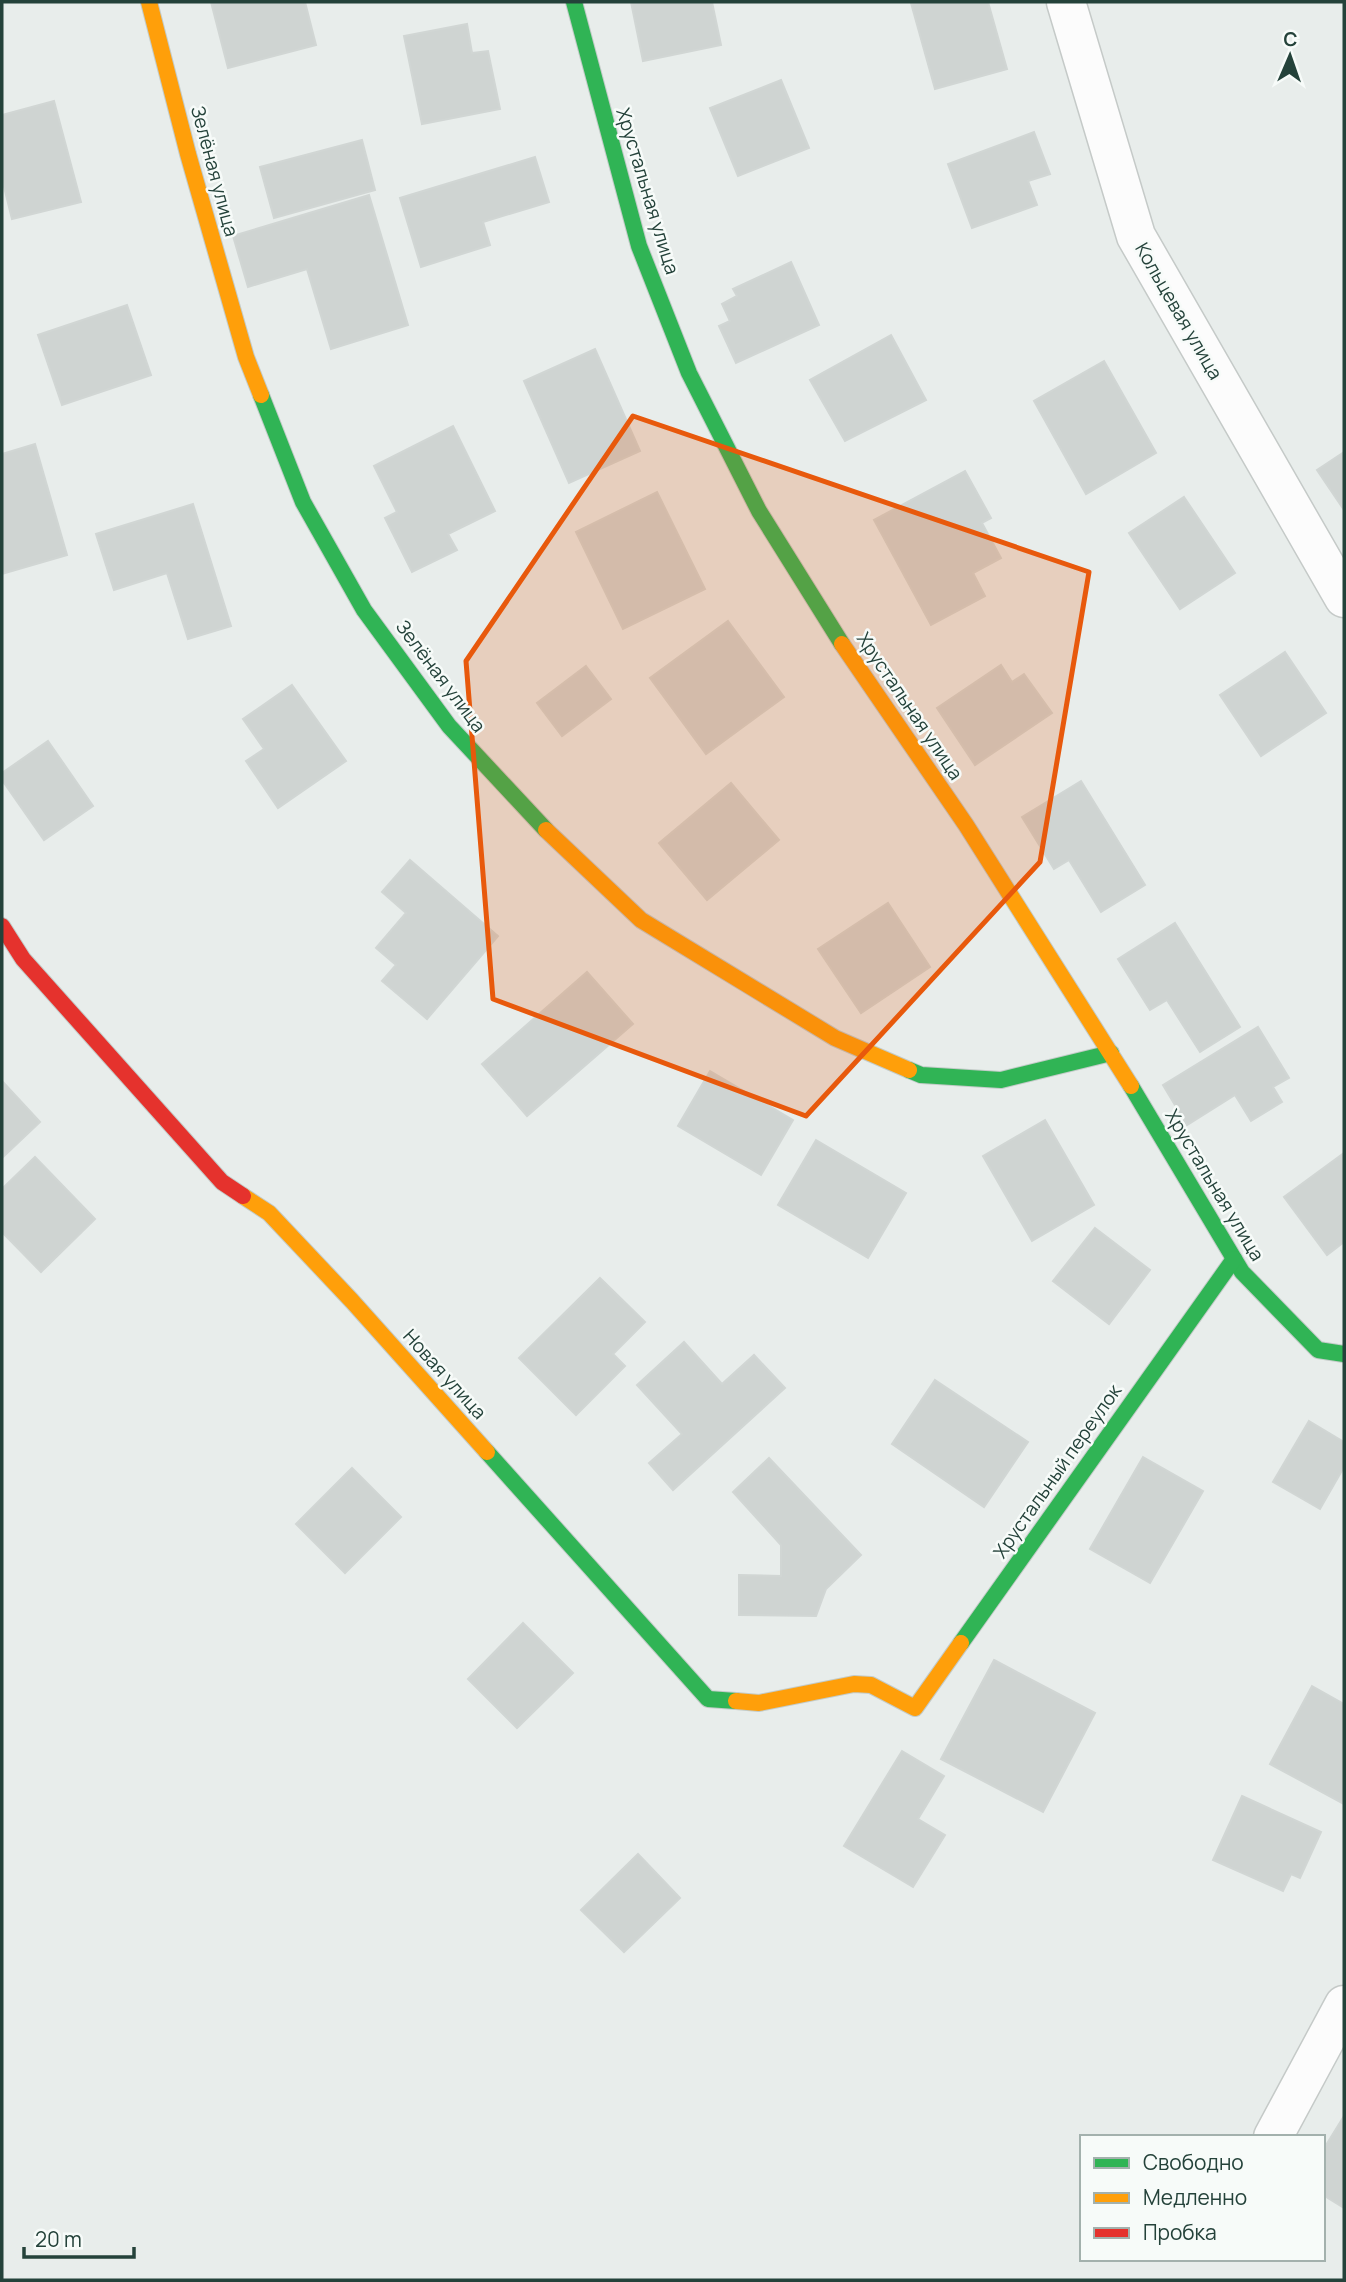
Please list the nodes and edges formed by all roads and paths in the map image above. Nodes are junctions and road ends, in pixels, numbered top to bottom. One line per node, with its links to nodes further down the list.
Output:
1 (149, 2): 6 (street, Зелёная улица)
2 (573, 2): 6 (street, Хрустальная улица)
3 (1066, 2): 4 (street, Кольцевая улица)
4 (1344, 598)
5 (2, 926): 9 (street, Новая улица)
6 (1111, 1053): 7 (street, Хрустальная улица)
7 (1234, 1259): 8 (street, Хрустальная улица); 9 (street, Хрустальный переулок)
8 (1344, 1354)
9 (915, 1708)
10 (1344, 2005): 11 (street)
11 (1274, 2135)

